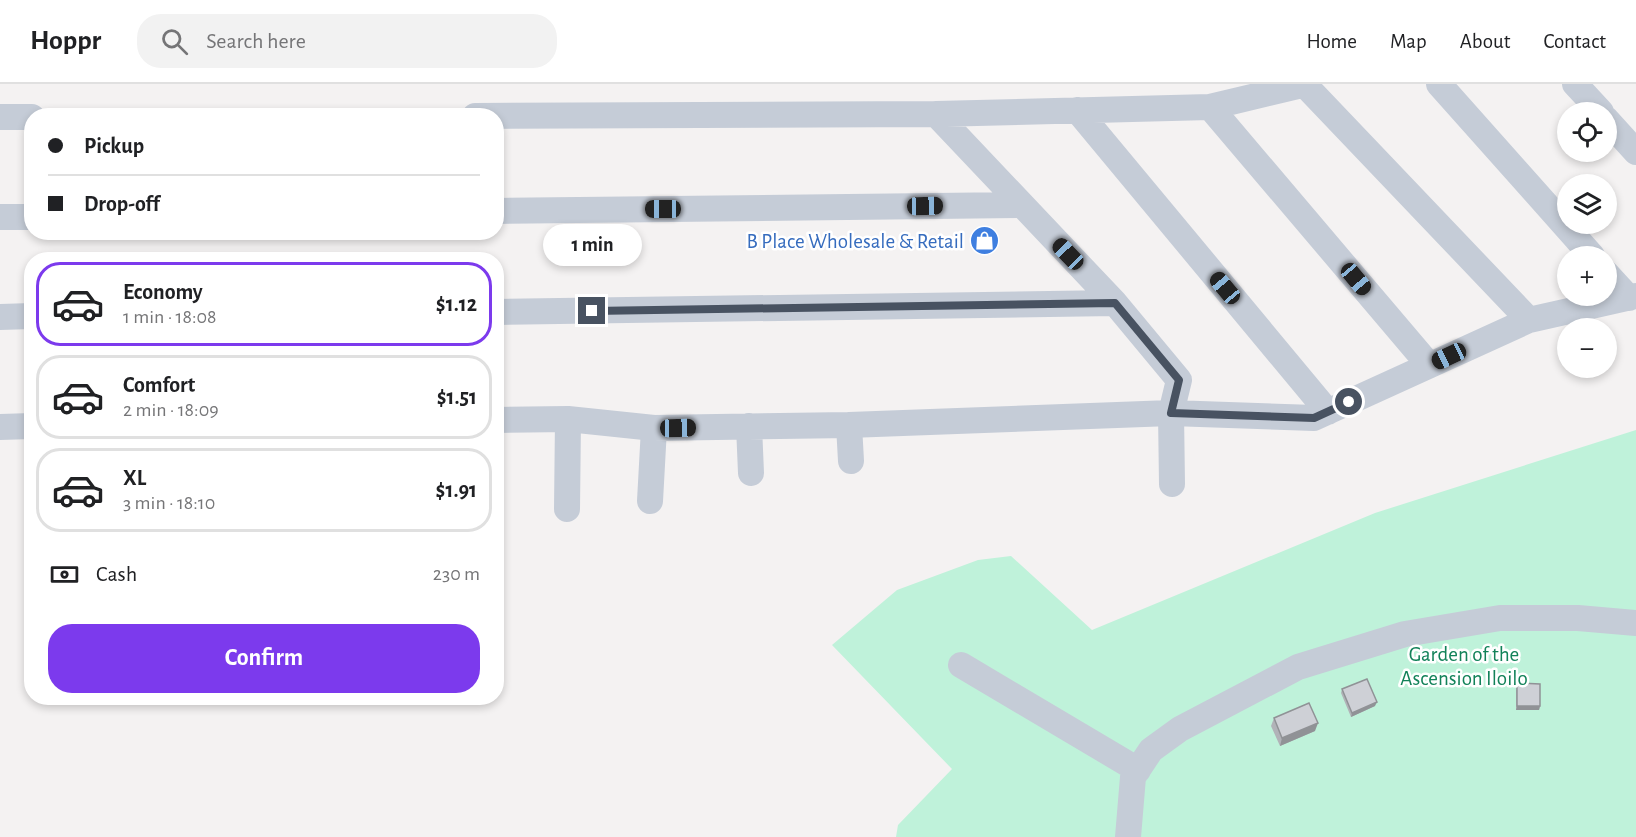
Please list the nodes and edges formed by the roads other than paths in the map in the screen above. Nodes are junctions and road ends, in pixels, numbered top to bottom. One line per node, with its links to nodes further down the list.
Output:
1 (1305, 84): 5 (street); 24 (street)
2 (1439, 84): 17 (street)
3 (1575, 84): 4 (street)
4 (1592, 102)
5 (1210, 107): 6 (street); 25 (street)
6 (1077, 110): 7 (street); 26 (street)
7 (936, 114): 8 (street); 13 (street)
8 (504, 116)
9 (0, 117): 10 (street)
10 (24, 117)
11 (1617, 131): 12 (street)
12 (1636, 152)
13 (1020, 205): 14 (street); 20 (street)
14 (504, 211)
15 (0, 217): 16 (street)
16 (24, 217)
17 (1583, 246)
18 (1617, 283): 19 (street)
19 (1632, 297): 24 (street)
20 (1115, 303): 21 (street); 27 (street)
21 (504, 312)
22 (24, 316): 23 (street)
23 (0, 317)
24 (1529, 320): 25 (street)
25 (1429, 365): 26 (street)
26 (1328, 412): 27 (street)
27 (1171, 413): 30 (street); 37 (street)
28 (568, 419): 29 (street); 34 (street); 39 (street)
29 (504, 420)
30 (849, 425): 32 (street); 35 (street)
31 (24, 426): 33 (street)
32 (750, 426): 34 (street); 36 (street)
33 (0, 427)
34 (654, 428): 38 (street)
35 (851, 461)
36 (751, 473)
37 (1172, 484)
38 (650, 501)
39 (567, 509)
40 (1636, 623): 42 (street)
41 (961, 665): 42 (street)
42 (1138, 770): 43 (street)
43 (1128, 837)

